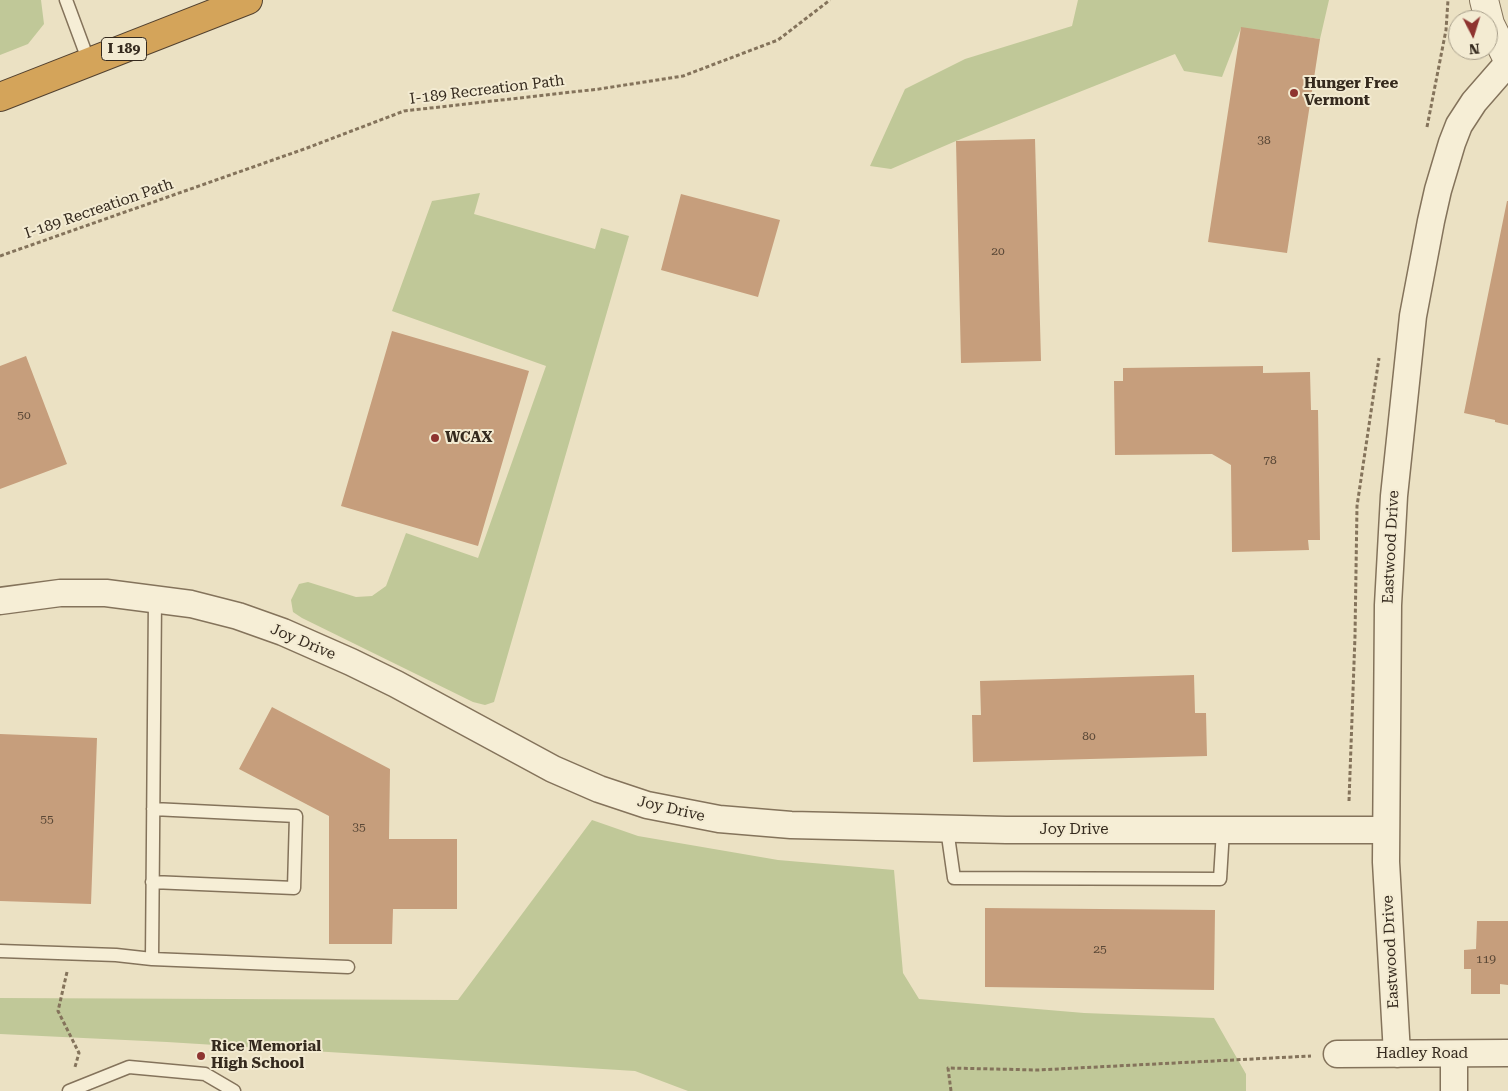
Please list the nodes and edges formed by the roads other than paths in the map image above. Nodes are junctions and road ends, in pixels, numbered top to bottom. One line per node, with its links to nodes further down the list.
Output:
1 (66, 0): 4 (lane)
2 (248, 0): 4 (highway, I 189)
3 (1484, 0): 5 (street)
4 (89, 62): 6 (highway, I 189)
5 (1508, 62): 12 (street, Eastwood Drive)
6 (0, 97)
7 (155, 599): 8 (street, Joy Drive); 9 (lane); 10 (street, Joy Drive)
8 (0, 600)
9 (153, 809): 13 (lane); 13 (lane)
10 (947, 829): 11 (street, Joy Drive); 11 (lane)
11 (1223, 830): 12 (street, Joy Drive)
12 (1386, 830): 19 (street, Eastwood Drive)
13 (152, 882): 15 (lane)
14 (0, 952): 15 (lane)
15 (152, 959): 16 (lane)
16 (348, 967)
17 (1508, 1053): 20 (street, Hadley Road)
18 (1337, 1054): 19 (street, Hadley Road)
19 (1397, 1054): 20 (street, Hadley Road)
20 (1454, 1054): 23 (street)
21 (69, 1091): 22 (lane)
22 (234, 1091)
23 (1454, 1091)

